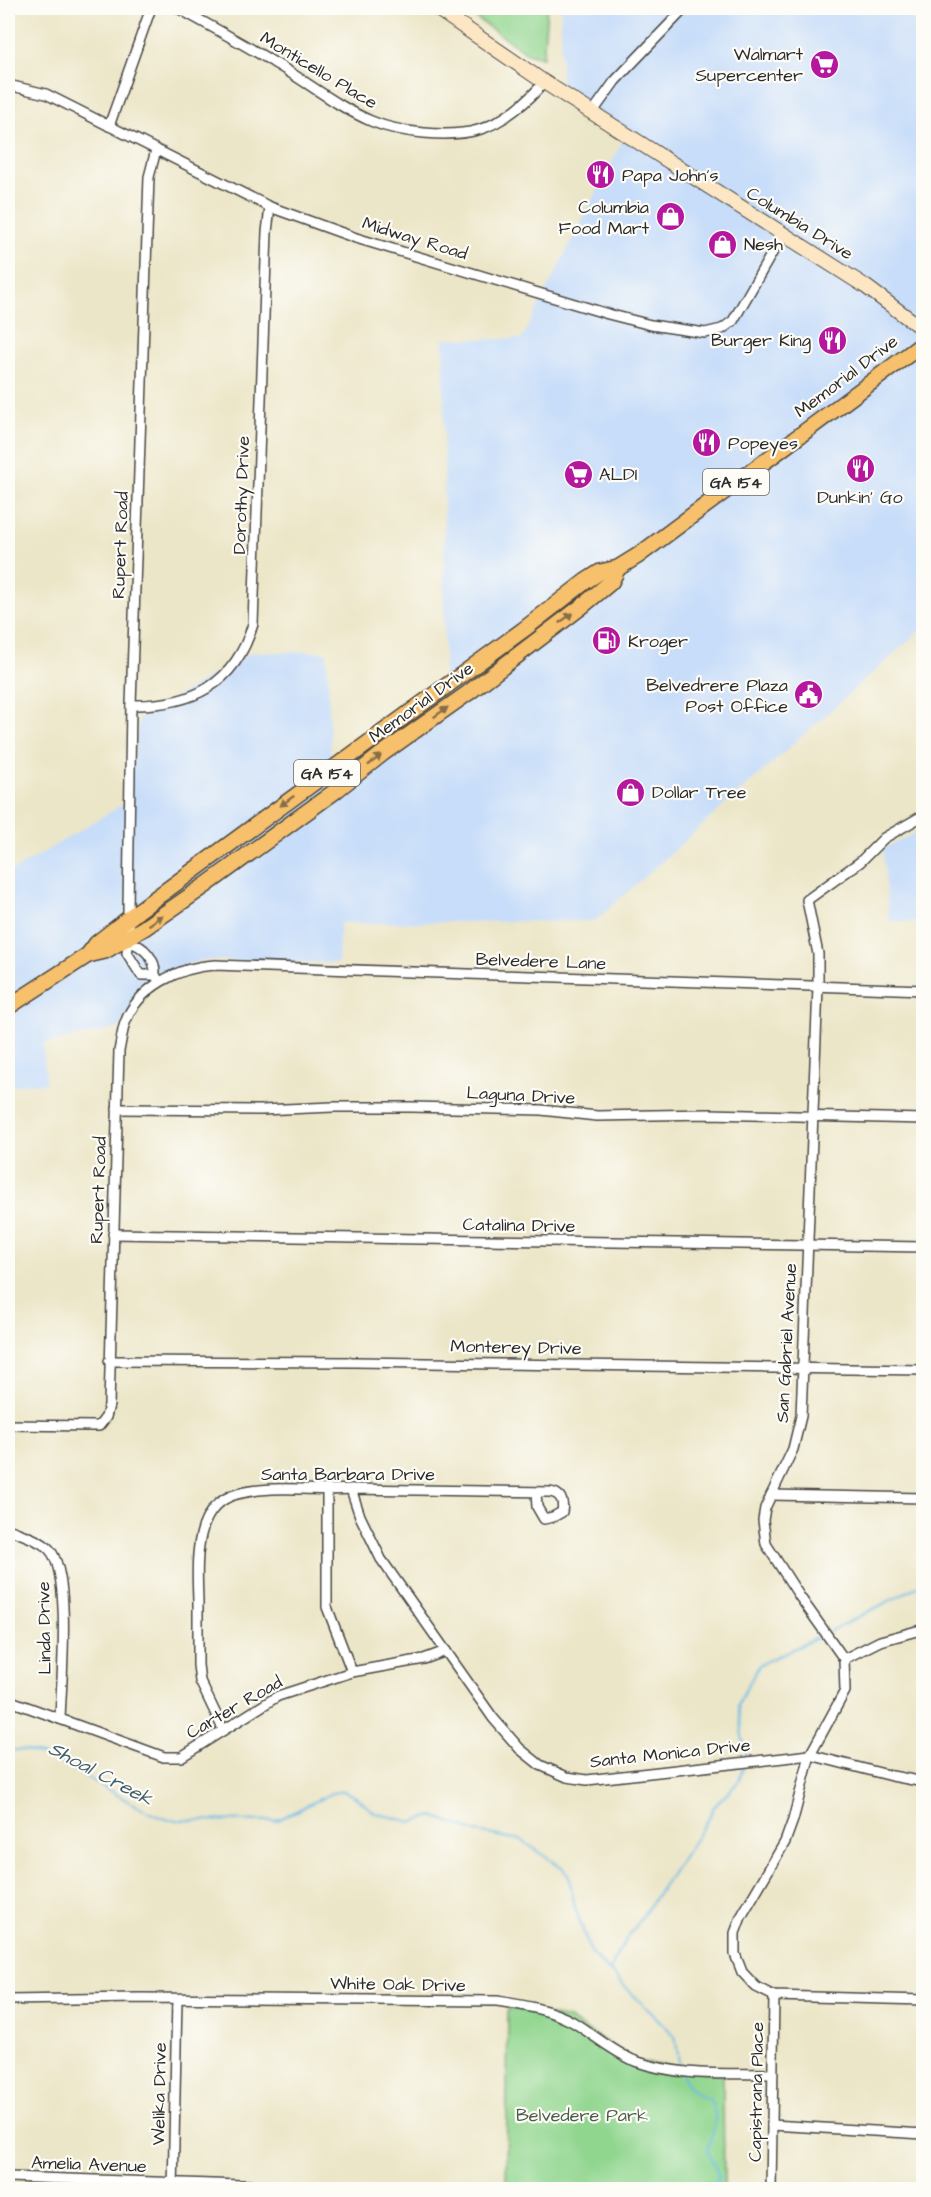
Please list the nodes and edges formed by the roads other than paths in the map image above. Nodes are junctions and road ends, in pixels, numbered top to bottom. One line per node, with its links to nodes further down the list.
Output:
1 (151, 8): 8 (street)
2 (178, 8): 5 (street, Monticello Place)
3 (437, 8): 5 (main road, Columbia Drive)
4 (685, 8): 7 (street)
5 (544, 82): 7 (main road, Columbia Drive)
6 (8, 85): 8 (street, Midway Road)
7 (592, 113): 11 (main road, Columbia Drive)
8 (109, 126): 9 (street, Midway Road)
9 (156, 150): 10 (street, Midway Road); 15 (street, Rupert Road)
10 (270, 207): 11 (street, Midway Road); 15 (street, Dorothy Drive)
11 (783, 234): 12 (main road, Columbia Drive)
12 (924, 330)
13 (924, 343): 14 (main road, Memorial Drive / GA 154)
14 (618, 568): 17 (main road, Memorial Drive / GA 154, one-way to 17); 18 (main road, Memorial Drive / GA 154, one-way to 14)
15 (131, 705): 17 (street, Rupert Road)
16 (924, 815): 21 (street, San Gabriel Avenue)
17 (128, 920): 18 (street, Rupert Road); 19 (main road, Memorial Drive / GA 154)
18 (129, 940): 19 (main road, Memorial Drive / GA 154); 20 (street); 20 (street, Rupert Road)
19 (88, 955): 23 (main road, Memorial Drive / GA 154)
20 (158, 978): 21 (street, Belvedere Lane); 24 (street, Rupert Road)
21 (818, 987): 22 (street, Belvedere Lane); 25 (street, San Gabriel Avenue)
22 (924, 990)
23 (8, 1007)
24 (117, 1109): 25 (street, Laguna Drive); 27 (street, Rupert Road)
25 (813, 1116): 26 (street, Laguna Drive); 28 (street, San Gabriel Avenue)
26 (924, 1119)
27 (113, 1234): 28 (street, Catalina Drive); 30 (street, Rupert Road)
28 (808, 1247): 29 (street, Catalina Drive); 31 (street, San Gabriel Avenue)
29 (924, 1247)
30 (109, 1360): 31 (street, Monterey Drive); 33 (street, Rupert Road)
31 (802, 1368): 32 (street, Monterey Drive); 37 (street, San Gabriel Avenue)
32 (924, 1370)
33 (8, 1425)
34 (351, 1489): 35 (street, Santa Barbara Drive); 36 (street, Santa Barbara Drive); 41 (street, Santa Monica Drive)
35 (327, 1491): 43 (street); 46 (street, Santa Barbara Drive)
36 (536, 1492)
37 (771, 1495): 38 (street); 42 (street, San Gabriel Avenue)
38 (924, 1498)
39 (8, 1529): 45 (street, Linda Drive)
40 (924, 1629): 42 (street)
41 (446, 1651): 43 (street, Carter Road); 47 (street, Santa Monica Drive)
42 (844, 1659): 47 (street)
43 (352, 1672): 46 (street, Carter Road)
44 (8, 1700): 45 (street, Carter Road)
45 (60, 1719): 46 (street, Carter Road)
46 (223, 1729)
47 (810, 1755): 48 (street, Santa Monica Drive); 49 (street)
48 (924, 1782)
49 (774, 1996): 52 (street); 53 (street, Capistrana Place)
50 (177, 1999): 51 (street, White Oak Drive); 53 (street, White Oak Drive); 57 (street, Welika Drive)
51 (8, 2000)
52 (924, 2000)
53 (772, 2074): 54 (street, Capistrana Place)
54 (771, 2125): 55 (street); 59 (street, Capistrana Place)
55 (924, 2134)
56 (8, 2177): 57 (street, Amelia Avenue)
57 (173, 2186): 58 (street, Amelia Avenue)
58 (385, 2190)
59 (771, 2190)

